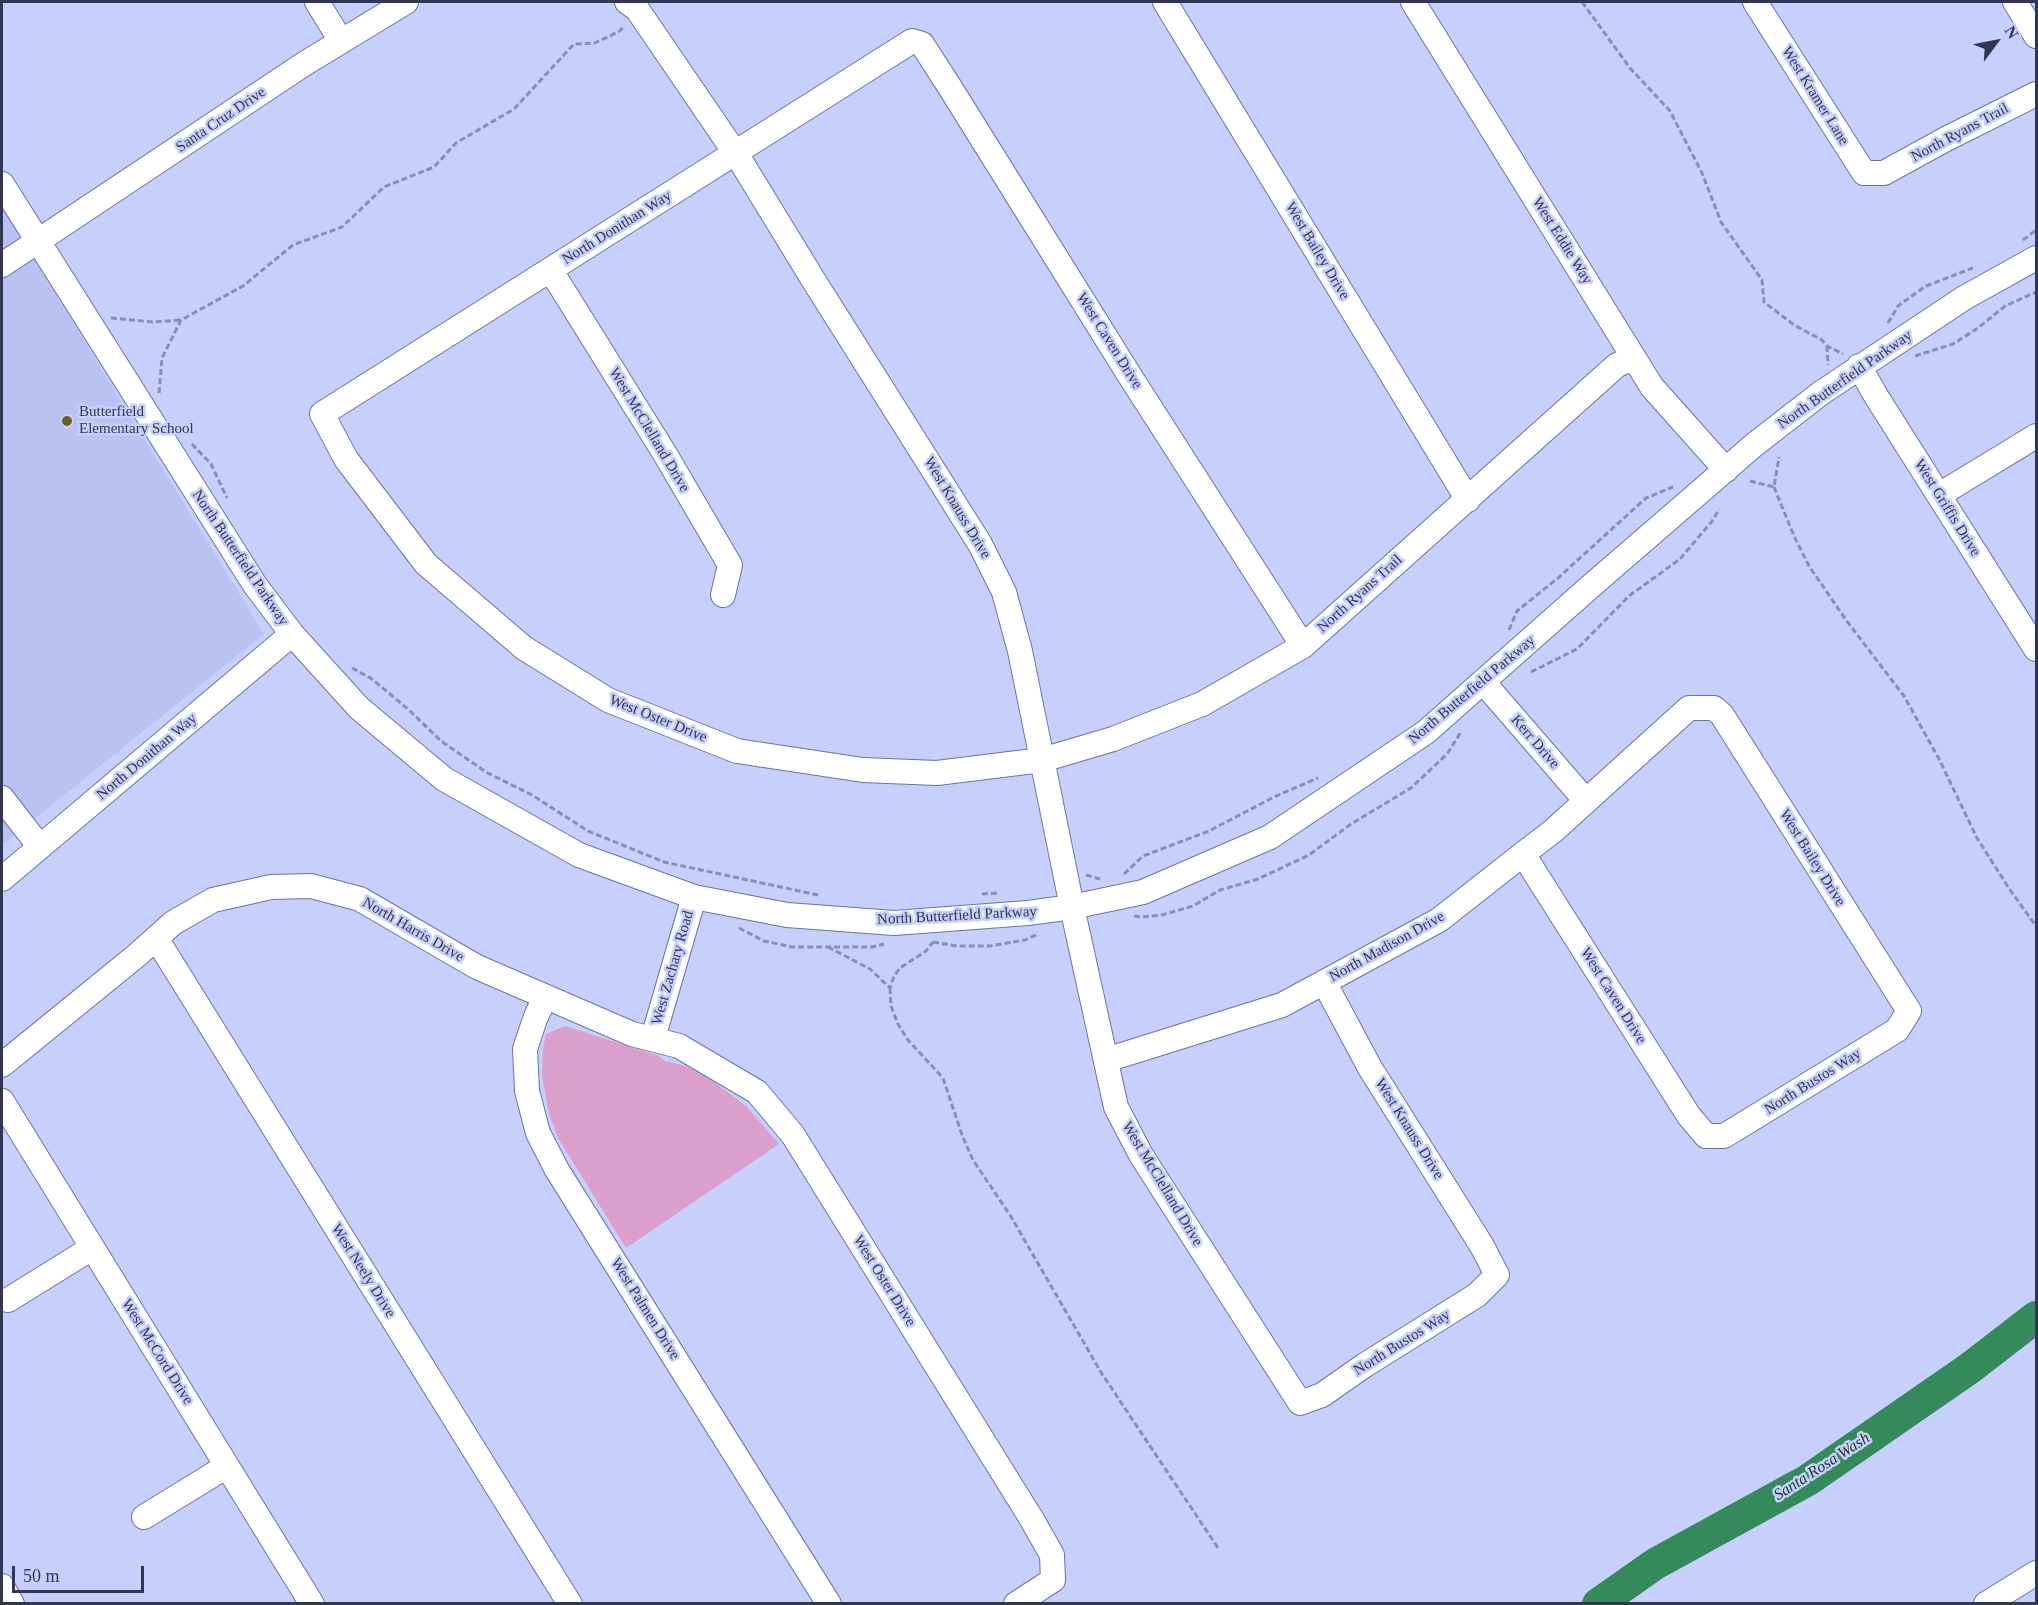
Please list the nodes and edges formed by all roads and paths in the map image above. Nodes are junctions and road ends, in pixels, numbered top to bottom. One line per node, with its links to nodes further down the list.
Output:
1 (317, 2): 10 (street)
2 (406, 2): 10 (street, Santa Cruz Drive)
3 (1166, 2): 41 (street, West Bailey Drive)
4 (1413, 2): 28 (street, West Eddie Way)
5 (1582, 2): 26 (path)
6 (1755, 2): 14 (street, West Kramer Lane)
7 (2015, 2): 9 (street)
8 (632, 5): 13 (street, West Knauss Drive); 24 (path)
9 (2037, 36)
10 (342, 41): 17 (street, Santa Cruz Drive)
11 (912, 41): 13 (street, North Donithan Way); 46 (street, West Caven Drive)
12 (2037, 94): 14 (street, North Ryans Trail)
13 (735, 153): 21 (street, North Donithan Way); 53 (street, West Knauss Drive)
14 (1884, 173)
15 (2, 184): 17 (street, North Butterfield Parkway)
16 (2037, 231): 18 (path)
17 (38, 241): 19 (street, Santa Cruz Drive); 23 (street, North Butterfield Parkway)
18 (2029, 250): 26 (street, North Butterfield Parkway)
19 (2, 265)
20 (1976, 266): 25 (path)
21 (548, 271): 31 (street, North Donithan Way); 43 (street, West McClelland Drive)
22 (2037, 292): 27 (path)
23 (83, 311): 24 (path); 44 (street, North Butterfield Parkway)
24 (181, 320): 30 (path)
25 (1887, 326)
26 (1851, 357): 29 (path); 35 (street, North Butterfield Parkway); 39 (street, West Griffis Drive)
27 (1913, 357)
28 (1634, 358): 35 (street, West Eddie Way); 41 (street, North Ryans Trail)
29 (1828, 367)
30 (164, 401)
31 (322, 414): 53 (street, West Oster Drive)
32 (2037, 436): 39 (street)
33 (190, 442): 40 (path)
34 (1779, 457): 38 (path)
35 (1726, 470): 50 (street, North Butterfield Parkway)
36 (1750, 481): 38 (path)
37 (1680, 484): 45 (path)
38 (1773, 488): 69 (path)
39 (1939, 495): 47 (street, West Griffis Drive)
40 (227, 500)
41 (1468, 500): 46 (street, North Ryans Trail)
42 (1719, 509): 49 (path)
43 (723, 596)
44 (292, 634): 57 (street, North Donithan Way); 66 (street, North Butterfield Parkway)
45 (1504, 638)
46 (1303, 646): 53 (street, North Ryans Trail)
47 (2037, 649)
48 (347, 665): 65 (path)
49 (1531, 672)
50 (1484, 683): 56 (street, Kerr Drive); 67 (street, North Butterfield Parkway)
51 (1714, 708): 56 (street, North Madison Drive); 76 (street, West Bailey Drive)
52 (1461, 732): 68 (path)
53 (1042, 760): 59 (street, West Knauss Drive)
54 (1318, 778): 60 (path)
55 (2, 798): 57 (street)
56 (1586, 801): 58 (street, North Madison Drive)
57 (40, 847): 61 (street, North Donithan Way)
58 (1523, 854): 73 (street, North Madison Drive); 81 (street, West Caven Drive)
59 (1064, 867): 62 (path); 67 (street, West Knauss Drive)
60 (1114, 876)
61 (2, 879)
62 (1103, 879)
63 (1006, 892): 64 (path)
64 (976, 894)
65 (820, 895)
66 (694, 897): 67 (street, North Butterfield Parkway); 77 (street, West Zachary Road)
67 (1072, 907): 78 (street, West McClelland Drive)
68 (1126, 915)
69 (2037, 926)
70 (156, 938): 75 (street, North Harris Drive); 79 (street, North Harris Drive); 93 (street, West Neely Drive)
71 (933, 942): 74 (path)
72 (827, 946): 74 (path)
73 (1324, 982): 78 (street, North Madison Drive); 83 (street, West Knauss Drive)
74 (890, 988): 88 (path)
75 (545, 997): 77 (street, North Harris Drive); 94 (street, West Palmen Drive)
76 (1909, 1011): 81 (street, North Bustos Way)
77 (652, 1038): 95 (street, West Oster Drive)
78 (1106, 1060): 85 (street, West McClelland Drive)
79 (2, 1065)
80 (2, 1101): 82 (street, West McCord Drive)
81 (1706, 1136)
82 (92, 1248): 84 (street); 86 (street, West McCord Drive)
83 (1497, 1275): 85 (street, North Bustos Way)
84 (8, 1300)
85 (1300, 1403)
86 (227, 1466): 87 (street); 92 (street, West McCord Drive)
87 (144, 1517)
88 (1218, 1548)
89 (2037, 1573): 96 (street)
90 (2, 1586): 91 (street)
91 (12, 1604)
92 (312, 1604)
93 (570, 1604)
94 (829, 1604)
95 (1016, 1604)
96 (1986, 1604)

